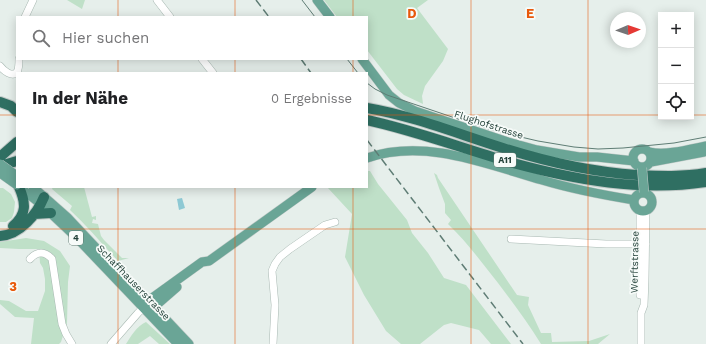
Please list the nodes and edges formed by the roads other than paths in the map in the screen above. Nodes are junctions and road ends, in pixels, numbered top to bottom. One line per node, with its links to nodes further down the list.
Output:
1 (33, 0): 5 (street)
2 (157, 0): 6 (street)
3 (311, 0): 7 (main road)
4 (317, 0): 8 (main road)
5 (25, 16)
6 (169, 16)
7 (323, 16)
8 (329, 16)
9 (19, 60): 14 (street)
10 (203, 60): 15 (street)
11 (357, 60): 16 (main road, Flughofstrasse)
12 (363, 60): 19 (main road, Flughofstrasse)
13 (0, 66): 17 (street)
14 (17, 72)
15 (212, 72)
16 (366, 72)
17 (16, 73)
18 (368, 74): 19 (main road, Flughofstrasse)
19 (384, 89): 31 (main road, Flughofstrasse)
20 (0, 96): 22 (highway)
21 (0, 102): 24 (highway)
22 (16, 102)
23 (368, 108): 42 (highway, A11)
24 (16, 111)
25 (368, 120): 45 (highway, A11)
26 (16, 143): 32 (highway)
27 (706, 146): 28 (main road)
28 (650, 152): 31 (main road); 35 (main road)
29 (706, 152): 35 (main road)
30 (16, 153): 32 (highway)
31 (635, 156): 37 (main road)
32 (0, 157)
33 (368, 158): 53 (main road)
34 (16, 161): 36 (highway)
35 (651, 162): 37 (main road)
36 (0, 165): 43 (main road, bridge)
37 (642, 168): 51 (main road, bridge)
38 (706, 169): 42 (highway, A11)
39 (16, 171): 44 (highway)
40 (0, 173): 46 (main road, Schaffhauserstrasse / 4, bridge)
41 (706, 173): 42 (highway)
42 (625, 174)
43 (16, 175)
44 (0, 176)
45 (706, 182)
46 (16, 185)
47 (19, 188): 57 (highway)
48 (21, 188): 52 (main road, Schaffhauserstrasse / 4)
49 (34, 188): 52 (main road, Schaffhauserstrasse / 4)
50 (311, 188): 64 (main road)
51 (644, 192): 53 (main road); 54 (main road)
52 (41, 200): 55 (main road, Schaffhauserstrasse / 4); 56 (highway); 57 (highway); 64 (main road, Schaffhauserstrasse / 4)
53 (634, 200): 54 (main road)
54 (643, 211): 62 (street, Werftstrasse)
55 (51, 213): 56 (highway); 64 (main road, Schaffhauserstrasse / 4)
56 (34, 214): 60 (highway)
57 (22, 217): 59 (highway)
58 (335, 222): 69 (street)
59 (0, 230)
60 (0, 236)
61 (511, 239): 62 (street)
62 (643, 244): 70 (street, Werftstrasse)
63 (30, 259): 65 (street)
64 (148, 305): 66 (street); 67 (main road, Schaffhauserstrasse / 4); 68 (main road, Schaffhauserstrasse / 4)
65 (72, 344)
66 (112, 344)
67 (178, 344)
68 (189, 344)
69 (273, 344)
70 (641, 344)

